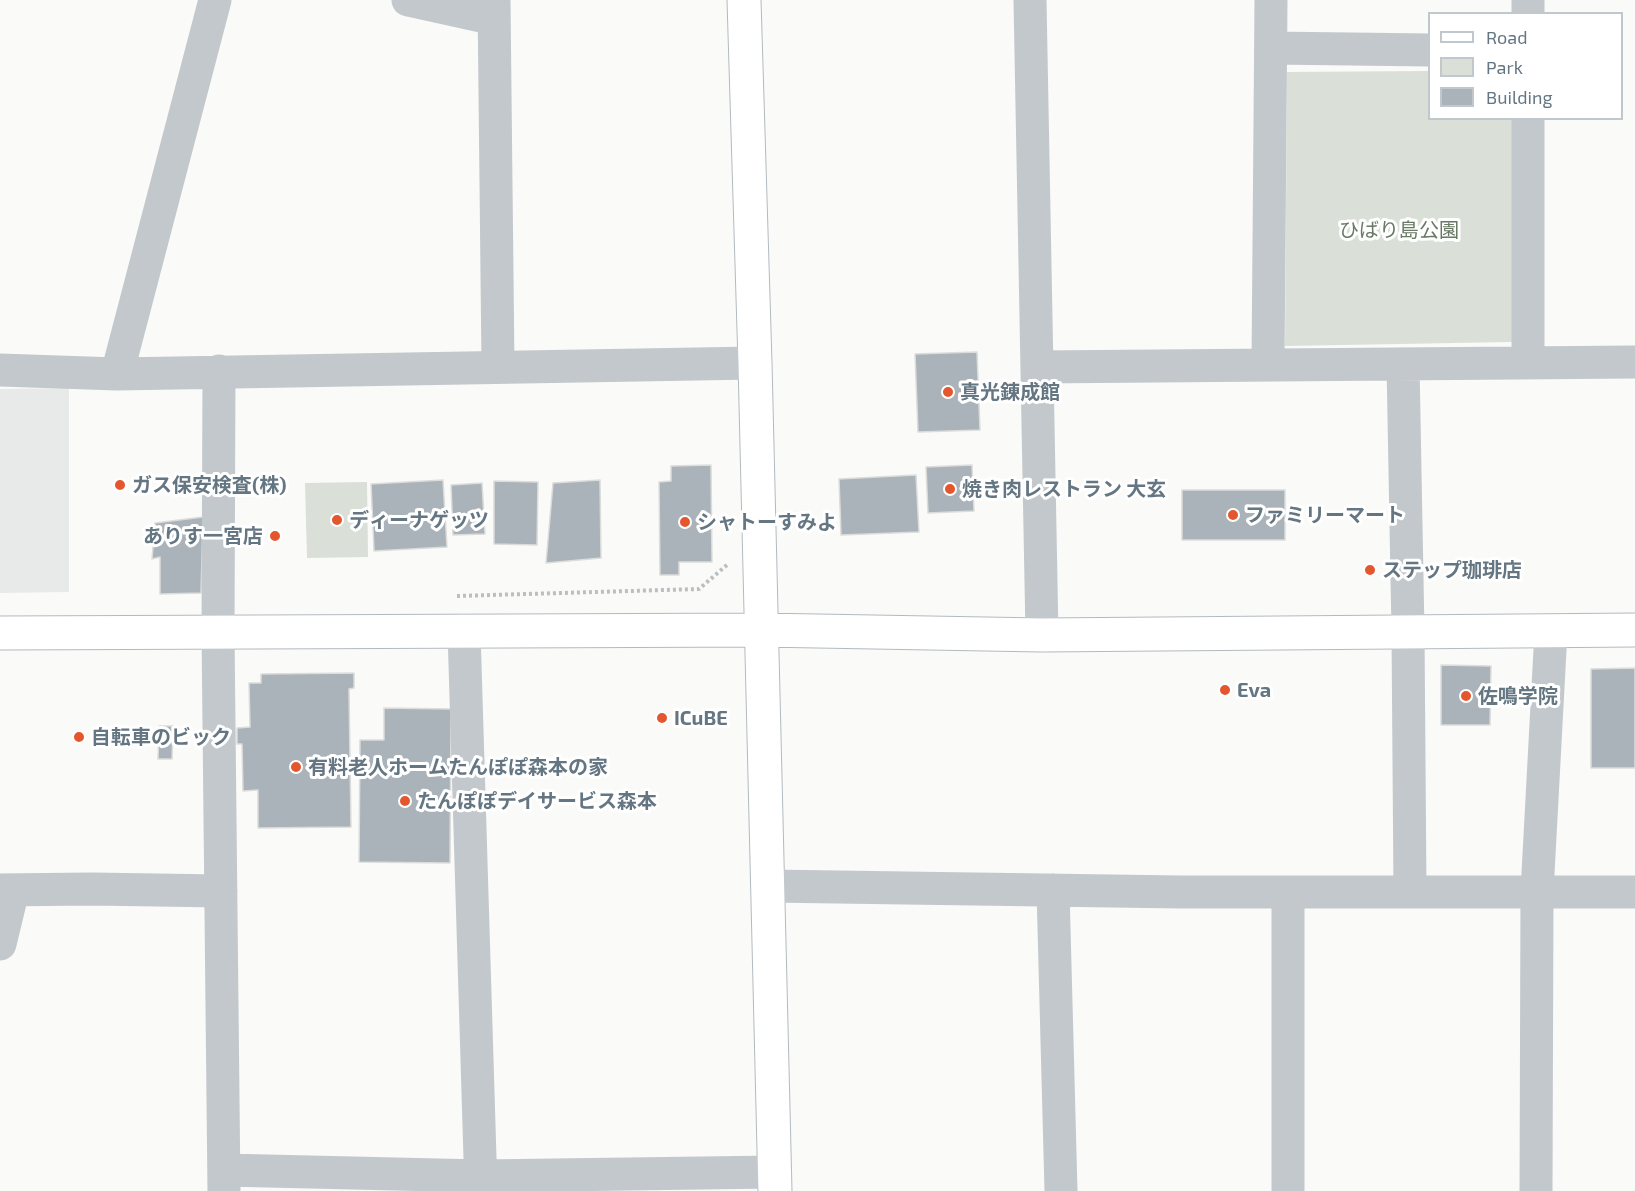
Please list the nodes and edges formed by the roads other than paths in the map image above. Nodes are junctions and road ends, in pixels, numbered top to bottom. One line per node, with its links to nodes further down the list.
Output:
1 (215, 0): 19 (street)
2 (408, 0): 6 (street)
3 (744, 0): 11 (street)
4 (1030, 0): 16 (street)
5 (1271, 0): 7 (street)
6 (494, 9): 15 (street)
7 (1271, 48): 8 (street); 14 (street)
8 (1428, 50)
9 (1528, 120): 12 (street)
10 (1635, 362): 12 (street)
11 (755, 363): 15 (street); 20 (street)
12 (1528, 363): 13 (street)
13 (1402, 364): 14 (street); 25 (street)
14 (1268, 365): 16 (street)
15 (498, 367): 18 (street)
16 (1037, 367): 27 (street)
17 (0, 370): 19 (street)
18 (219, 371): 19 (street); 24 (street)
19 (117, 374)
20 (761, 630): 22 (street); 27 (street); 28 (street)
21 (1635, 630): 23 (street)
22 (464, 631): 24 (street); 39 (street)
23 (1551, 631): 25 (street); 34 (street)
24 (218, 632): 26 (street); 31 (street)
25 (1408, 632): 27 (street); 33 (street)
26 (0, 633)
27 (1042, 636)
28 (768, 886): 30 (street); 38 (street)
29 (7, 890): 31 (street); 36 (street)
30 (1053, 890): 32 (street); 40 (street)
31 (221, 891): 37 (street)
32 (1288, 892): 33 (street); 41 (street)
33 (1410, 892): 34 (street)
34 (1537, 892): 35 (street); 42 (street)
35 (1635, 892)
36 (0, 944)
37 (224, 1180): 39 (street)
38 (775, 1182): 39 (street)
39 (481, 1183)
40 (1061, 1191)
41 (1288, 1191)
42 (1536, 1191)

